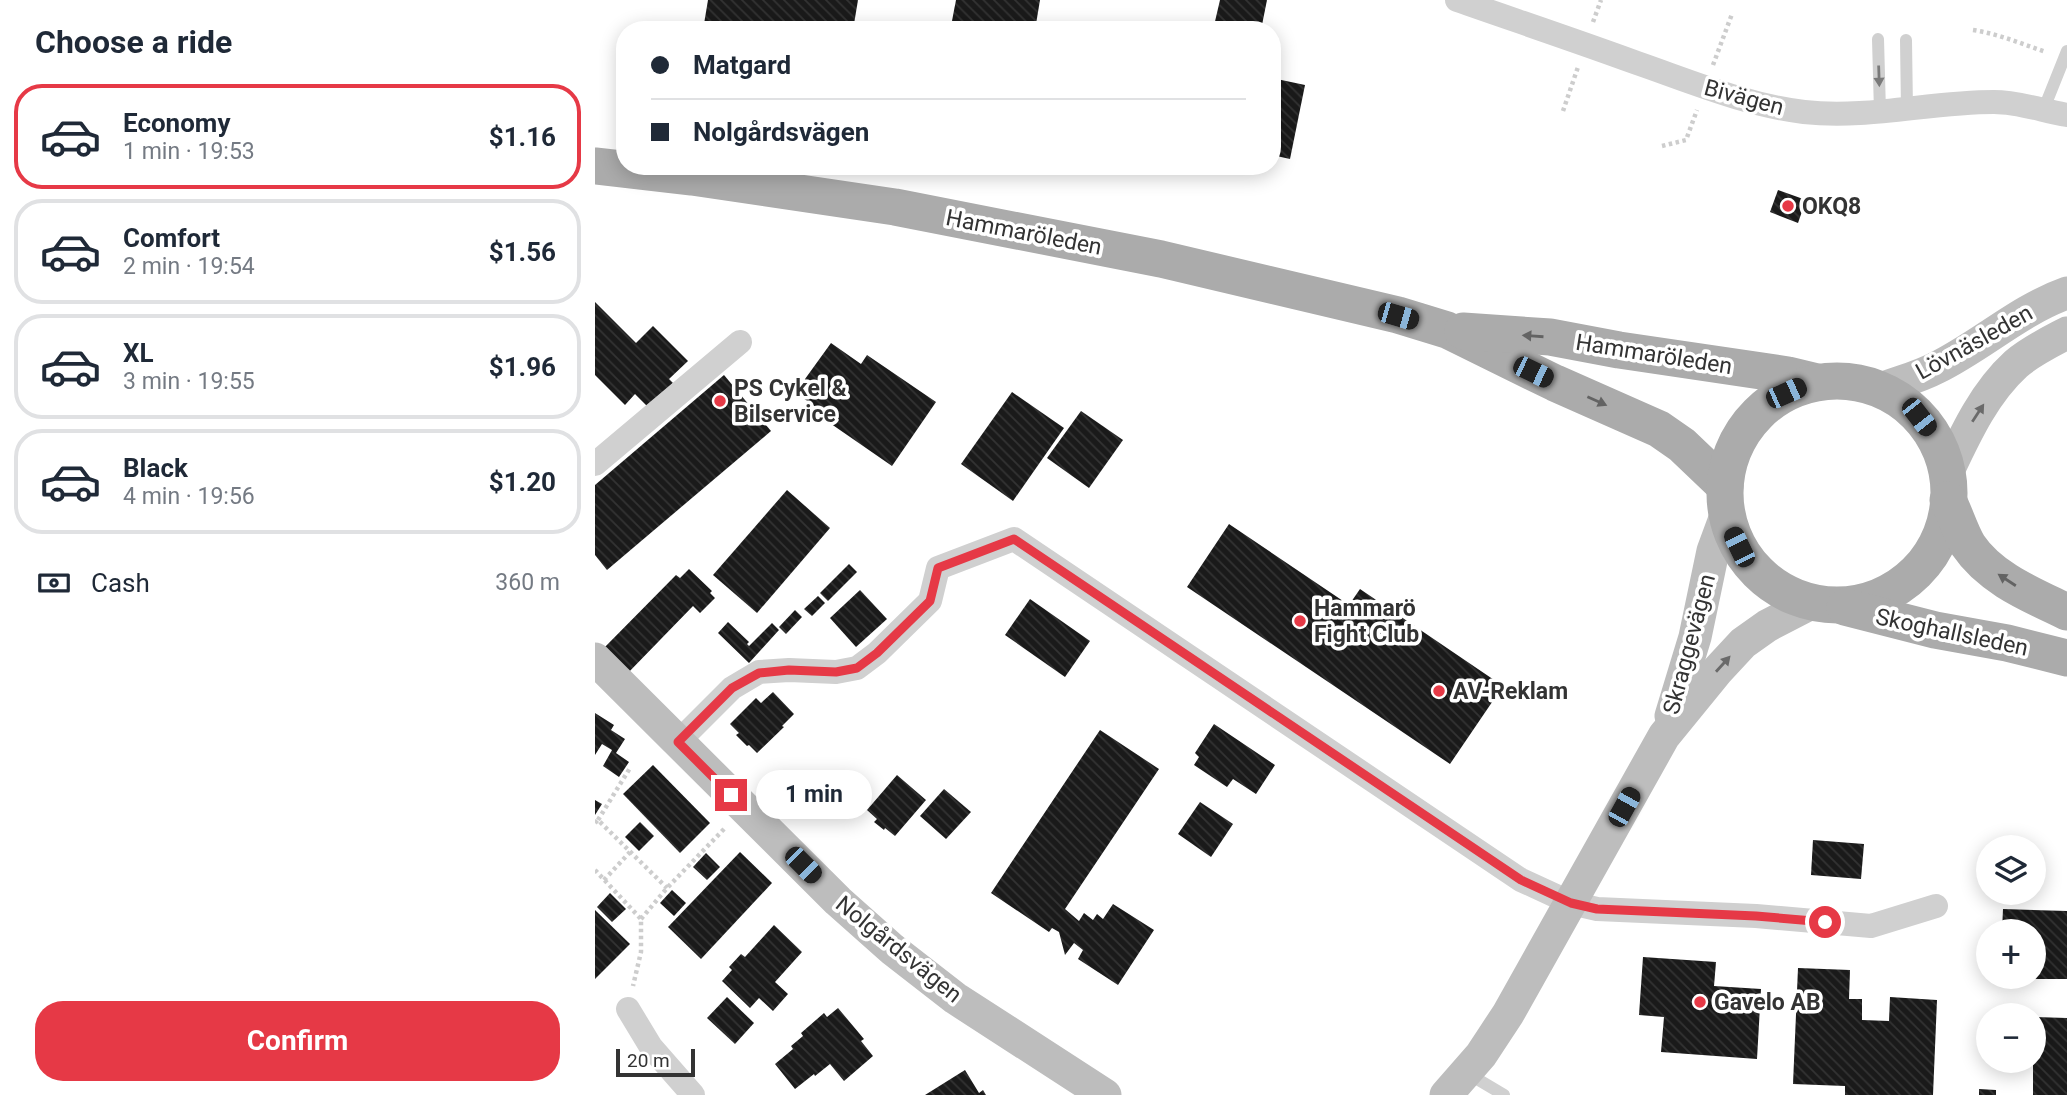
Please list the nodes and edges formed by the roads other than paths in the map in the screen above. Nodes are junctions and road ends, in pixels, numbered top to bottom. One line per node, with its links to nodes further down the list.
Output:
1 (1457, 0): 6 (street, Bivägen)
2 (1878, 39): 6 (lane, one-way to 6)
3 (1906, 40): 5 (lane)
4 (2065, 55): 7 (lane)
5 (1907, 110): 6 (street, Bivägen); 7 (street, Bivägen)
6 (1880, 113)
7 (2055, 113): 8 (street, Bivägen)
8 (2067, 128)
9 (595, 166): 10 (main road, Hammaröleden)
10 (616, 168)
11 (674, 175): 13 (main road, Hammaröleden)
12 (2067, 293): 17 (street, Lövnäsleden)
13 (1447, 330): 16 (main road, Hammaröleden, one-way to 13); 20 (main road, Hammaröleden, one-way to 20)
14 (2067, 333): 19 (street, Lövnäsleden, one-way to 14)
15 (740, 342): 18 (street)
16 (1818, 382): 17 (main road); 20 (main road)
17 (1881, 389): 19 (main road)
18 (595, 464)
19 (1948, 486): 21 (main road); 22 (main road, one-way to 19)
20 (1726, 500): 21 (main road); 25 (street, Skraggevägen)
21 (1825, 604): 23 (main road, Skoghallsleden); 25 (street, Skraggevägen, one-way to 21)
22 (2067, 612)
23 (2067, 658)
24 (595, 659): 26 (street, Nolgårdsvägen)
25 (1664, 736): 27 (street, Skraggevägen)
26 (678, 742): 27 (street); 32 (street, Nolgårdsvägen)
27 (1571, 903): 28 (street); 30 (street, Skraggevägen)
28 (1937, 906)
29 (628, 1009): 31 (street)
30 (1456, 1084): 33 (lane)
31 (693, 1095)
32 (1105, 1095)
33 (1504, 1095)

